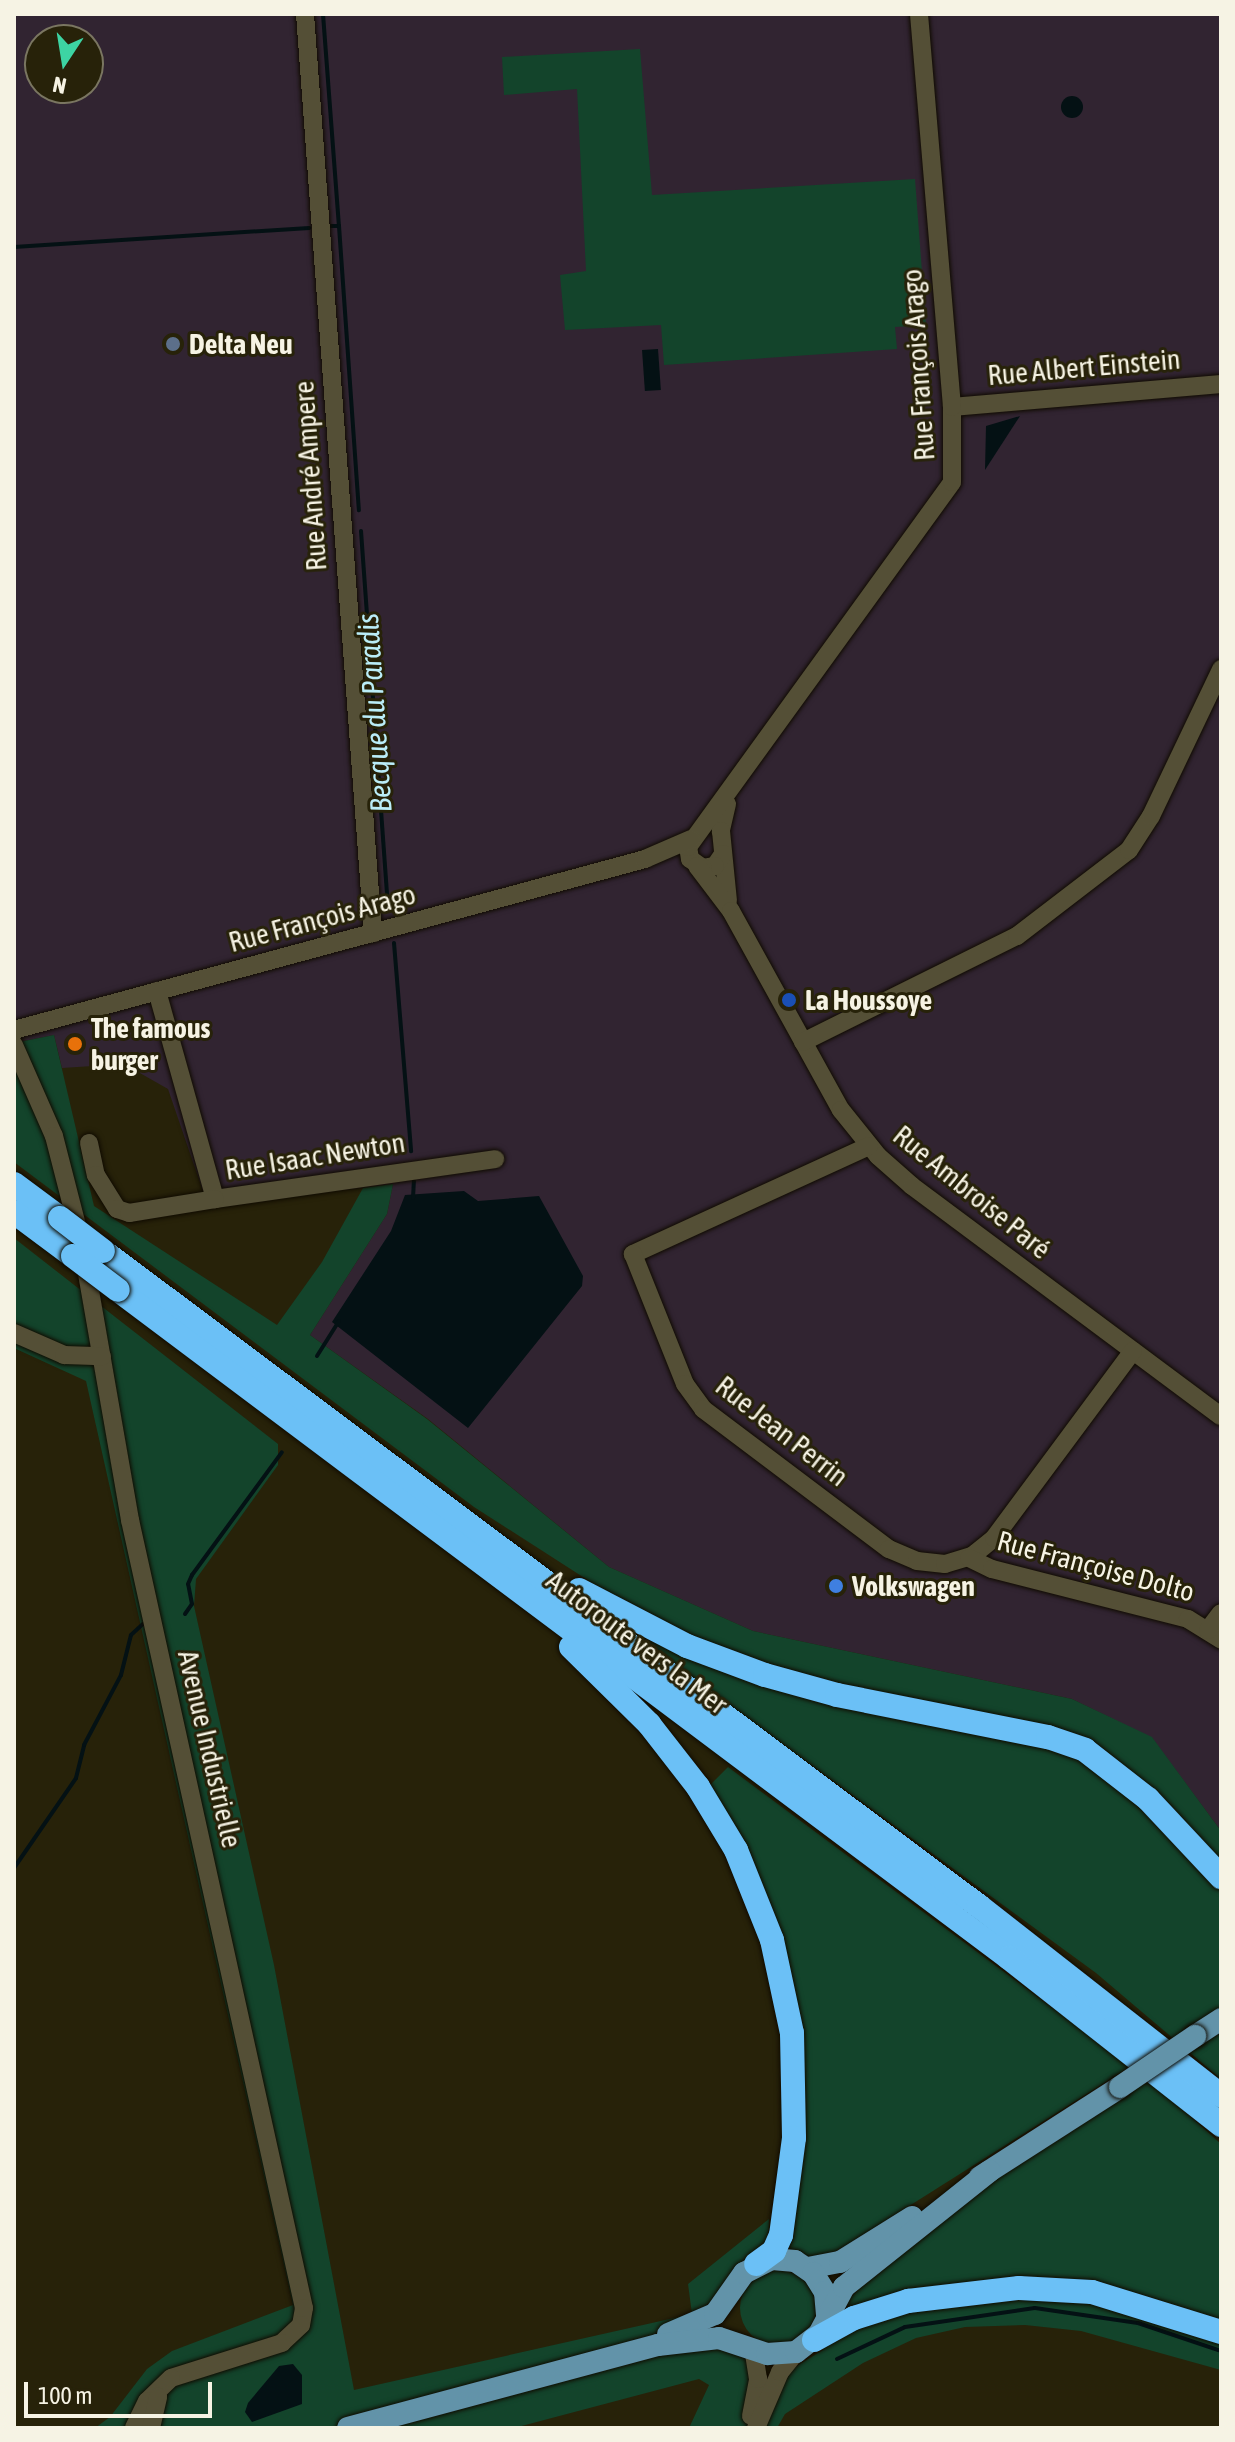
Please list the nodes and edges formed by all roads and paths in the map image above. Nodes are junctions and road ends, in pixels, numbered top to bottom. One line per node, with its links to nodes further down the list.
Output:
1 (305, 14): 12 (street, Rue André Ampere)
2 (919, 14): 4 (street, Rue François Arago)
3 (1221, 384): 4 (street, Rue Albert Einstein)
4 (952, 407): 6 (street, Rue François Arago)
5 (1221, 669): 15 (street)
6 (736, 788): 7 (street, Rue François Arago); 8 (street, Rue François Arago)
7 (694, 837): 8 (street); 9 (street, Rue François Arago); 10 (street)
8 (723, 849): 10 (street); 11 (street, Rue Ambroise Paré)
9 (645, 859): 10 (street, Rue François Arago); 12 (street, Rue François Arago)
10 (695, 864): 11 (street, Rue Ambroise Paré)
11 (731, 911): 15 (street, Rue Ambroise Paré)
12 (373, 933): 13 (street, Rue François Arago)
13 (157, 991): 14 (street, Rue François Arago); 21 (street, Rue Isaac Newton)
14 (14, 1030)
15 (803, 1042): 18 (street, Rue Ambroise Paré)
16 (14, 1045): 25 (street, Avenue Industrielle)
17 (89, 1143): 21 (street)
18 (869, 1146): 24 (street, Rue Ambroise Paré); 28 (street, Rue Jean Perrin)
19 (495, 1159): 21 (street, Rue Isaac Newton)
20 (14, 1184): 27 (highway, bridge)
21 (215, 1199)
22 (14, 1212): 29 (highway, Autoroute vers la Mer, bridge)
23 (14, 1333): 25 (street)
24 (1133, 1351): 26 (street, Rue Ambroise Paré); 28 (street)
25 (102, 1356): 45 (street, Avenue Industrielle)
26 (1221, 1416)
27 (466, 1523): 32 (highway); 34 (highway)
28 (969, 1558): 31 (street, Rue Françoise Dolto)
29 (522, 1593): 35 (highway, Autoroute vers la Mer); 37 (highway)
30 (1221, 1613): 31 (street)
31 (1214, 1635)
32 (1221, 1877)
33 (1221, 2019): 36 (main road, bridge)
34 (1221, 2096)
35 (1221, 2125)
36 (990, 2171): 38 (main road); 40 (main road)
37 (756, 2264): 38 (main road); 39 (main road)
38 (808, 2268): 40 (main road)
39 (732, 2293): 42 (main road); 44 (main road)
40 (827, 2314): 43 (main road)
41 (1221, 2332): 43 (highway)
42 (750, 2346): 43 (main road); 44 (main road); 49 (street)
43 (805, 2346): 50 (street)
44 (603, 2357): 48 (main road)
45 (168, 2381): 46 (street, Avenue Industrielle); 47 (street)
46 (134, 2428)
47 (151, 2428)
48 (348, 2428)
49 (745, 2428)
50 (756, 2428)

